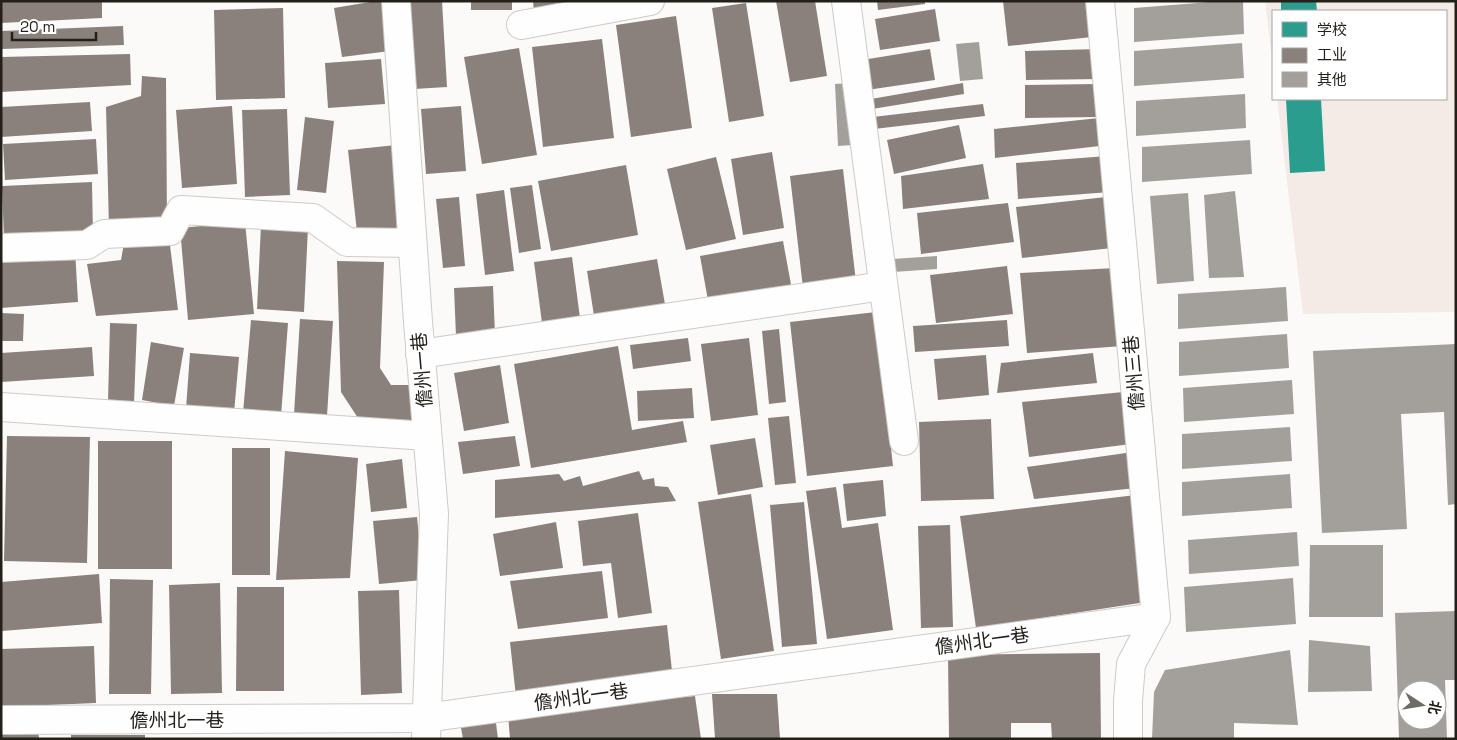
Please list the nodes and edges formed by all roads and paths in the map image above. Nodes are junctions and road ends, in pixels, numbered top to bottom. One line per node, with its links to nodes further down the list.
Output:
1 (396, 1): 6 (street, 儋州一巷)
2 (650, 1): 5 (street)
3 (846, 1): 8 (street)
4 (1100, 1): 13 (street, 儋州三巷)
5 (521, 25)
6 (412, 243): 7 (street); 9 (street, 儋州一巷)
7 (1, 248)
8 (883, 286): 9 (street); 12 (street)
9 (420, 354): 11 (street, 儋州一巷)
10 (1, 407): 11 (street)
11 (427, 436): 15 (street, 儋州一巷)
12 (904, 442)
13 (1156, 617): 15 (street, 儋州北一巷); 16 (street)
14 (1, 720): 15 (street, 儋州北一巷)
15 (425, 729)
16 (1128, 739)

